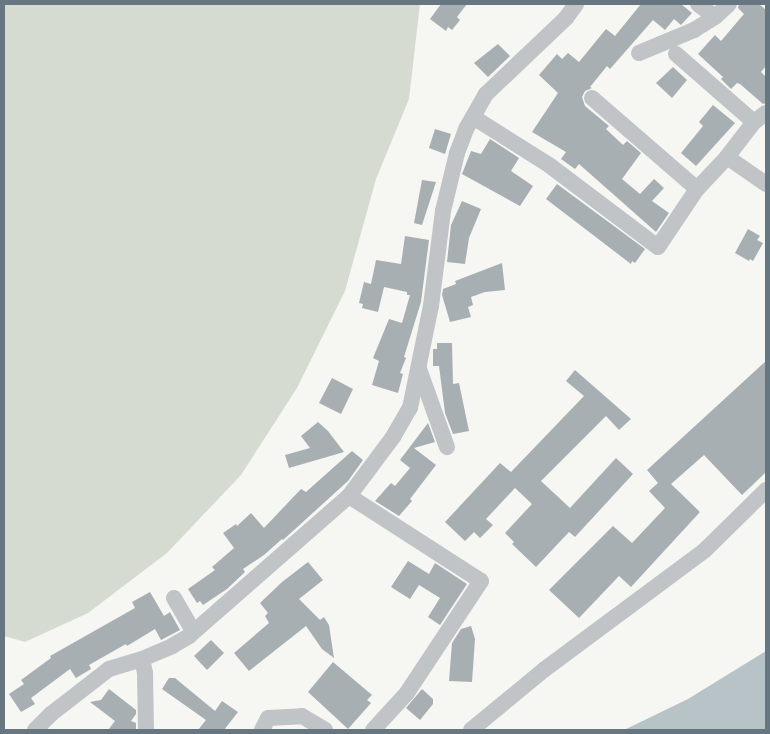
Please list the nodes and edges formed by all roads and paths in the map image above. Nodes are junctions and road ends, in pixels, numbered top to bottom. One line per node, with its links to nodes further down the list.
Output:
1 (576, 4): 8 (street)
2 (698, 4): 4 (street)
3 (729, 4): 4 (street)
4 (715, 17): 5 (street)
5 (640, 53)
6 (676, 54): 9 (street)
7 (592, 98): 12 (street)
8 (473, 117): 12 (street); 13 (street)
9 (760, 118): 10 (street)
10 (726, 157): 11 (street); 12 (street)
11 (766, 184)
12 (697, 189)
13 (419, 369): 14 (street); 16 (street)
14 (447, 447)
15 (766, 490): 25 (street)
16 (349, 496): 18 (street); 24 (street)
17 (174, 598): 18 (street)
18 (194, 632): 19 (street)
19 (142, 659): 20 (street); 21 (street)
20 (36, 730)
21 (146, 730)
22 (262, 730): 23 (street)
23 (325, 730)
24 (373, 730)
25 (471, 730)

